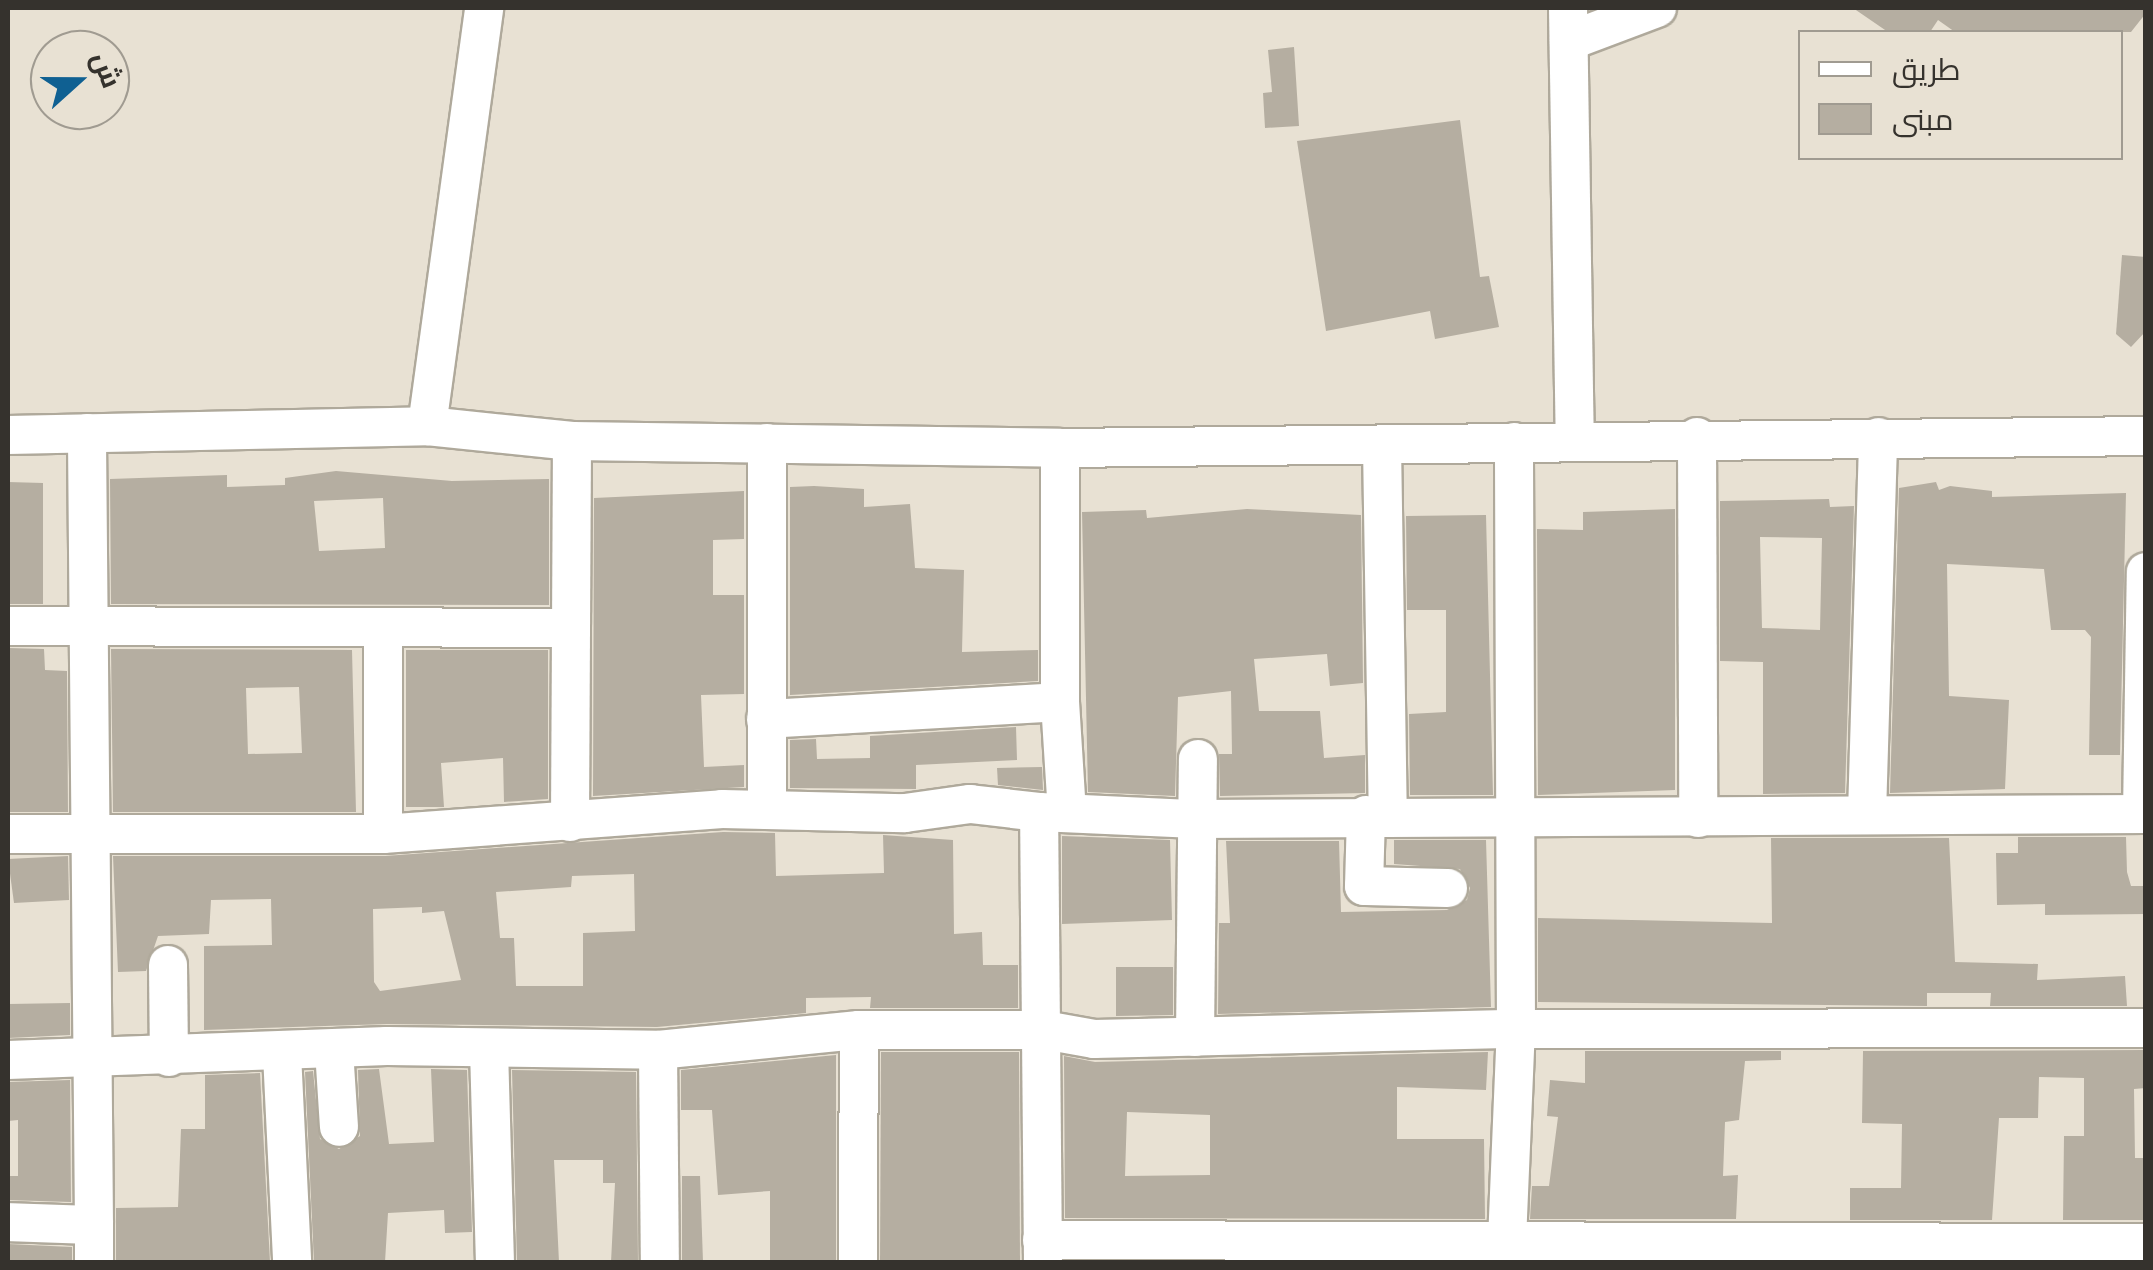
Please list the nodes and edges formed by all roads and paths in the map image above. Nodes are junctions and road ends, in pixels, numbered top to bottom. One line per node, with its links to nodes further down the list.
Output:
1 (484, 8): 4 (street)
2 (1657, 8): 3 (street)
3 (1568, 24): 10 (street)
4 (427, 426): 5 (street); 11 (street)
5 (87, 433): 6 (street); 18 (street)
6 (8, 436)
7 (2146, 436): 9 (street)
8 (1697, 437): 9 (street); 10 (street); 30 (street)
9 (1878, 438): 27 (street)
10 (1575, 440): 12 (street)
11 (572, 441): 13 (street); 20 (street)
12 (1514, 442): 14 (street); 26 (street)
13 (767, 443): 15 (street); 22 (street)
14 (1382, 445): 15 (street); 29 (street)
15 (1060, 448): 21 (street)
16 (2146, 572): 28 (street)
17 (8, 626): 18 (street)
18 (89, 627): 19 (street); 33 (street)
19 (383, 628): 20 (street); 35 (street)
20 (570, 628): 32 (street)
21 (1060, 702): 22 (street); 25 (street)
22 (766, 719): 24 (street)
23 (1198, 758): 31 (street)
24 (767, 810): 25 (street); 32 (street)
25 (1053, 813): 31 (street); 40 (street)
26 (1515, 813): 29 (street); 30 (street); 41 (street)
27 (1868, 814): 28 (street); 30 (street)
28 (2144, 814)
29 (1377, 816): 31 (street); 36 (street)
30 (1698, 818)
31 (1196, 820): 42 (street)
32 (570, 822): 35 (street)
33 (90, 832): 34 (street); 35 (street); 48 (street)
34 (8, 834)
35 (383, 834)
36 (1448, 888)
37 (168, 964): 47 (street)
38 (2146, 1028): 41 (street)
39 (858, 1030): 40 (street); 45 (street); 60 (street)
40 (1044, 1030): 42 (street); 55 (street)
41 (1516, 1030): 42 (street); 54 (street)
42 (1195, 1037)
43 (489, 1049): 44 (street); 45 (street); 58 (street)
44 (334, 1050): 46 (street); 50 (street)
45 (658, 1050): 59 (street)
46 (282, 1054): 47 (street); 57 (street)
47 (169, 1058): 48 (street)
48 (96, 1059): 49 (street); 52 (street)
49 (8, 1060)
50 (339, 1127)
51 (8, 1222): 52 (street)
52 (94, 1225): 56 (street)
53 (2146, 1243): 54 (street)
54 (1493, 1248): 55 (street)
55 (1043, 1251)
56 (94, 1262)
57 (292, 1262)
58 (495, 1262)
59 (660, 1262)
60 (858, 1262)

